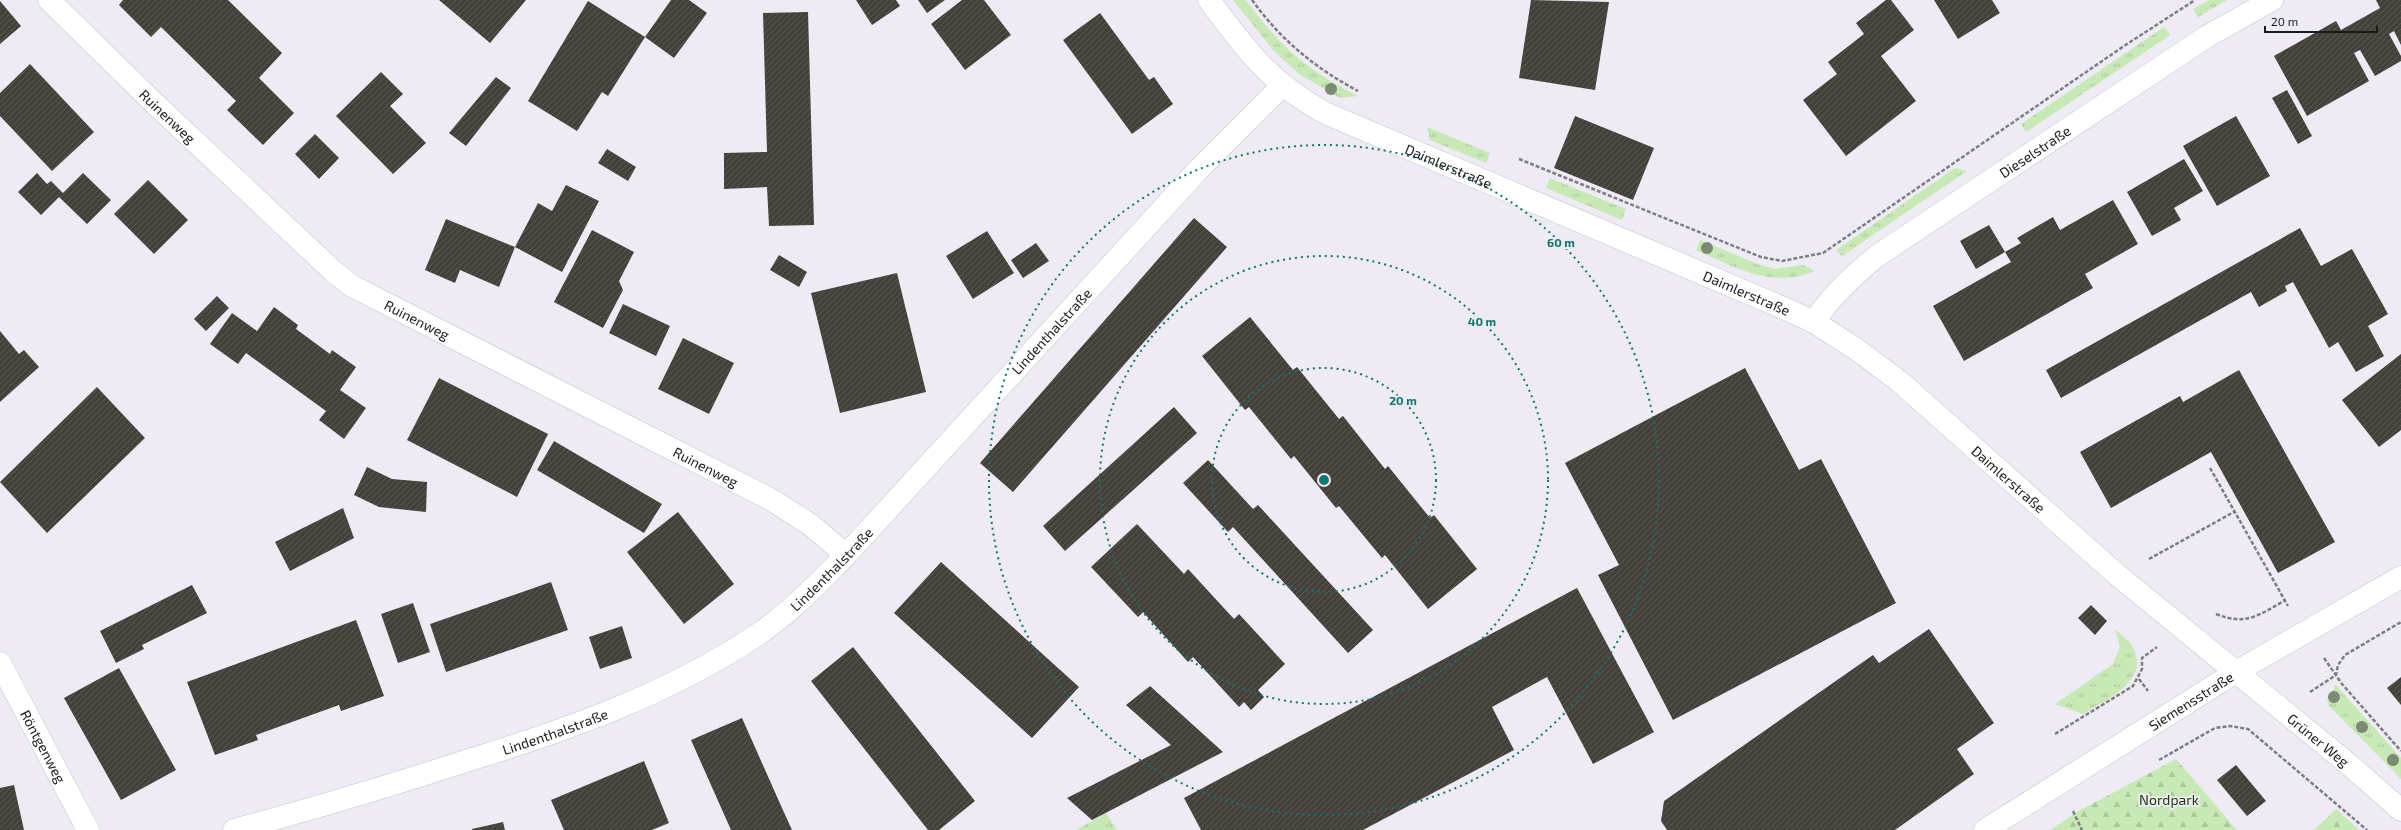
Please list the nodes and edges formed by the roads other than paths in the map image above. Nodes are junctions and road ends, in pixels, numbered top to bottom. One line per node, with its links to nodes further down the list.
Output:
1 (49, 0): 6 (street, Ruinenweg)
2 (1209, 0): 4 (street, Daimlerstraße)
3 (2272, 0): 5 (street, Dieselstraße)
4 (1282, 86): 5 (street, Daimlerstraße); 6 (street, Lindenthalstraße)
5 (1814, 322): 9 (street, Daimlerstraße)
6 (846, 555): 12 (street, Lindenthalstraße)
7 (2401, 577): 9 (street, Siemensstraße)
8 (0, 663): 11 (street, Röntgenweg)
9 (2236, 672): 10 (street, Grüner Weg); 13 (street, Siemensstraße)
10 (2401, 810)
11 (88, 830)
12 (234, 830)
13 (1985, 830)

